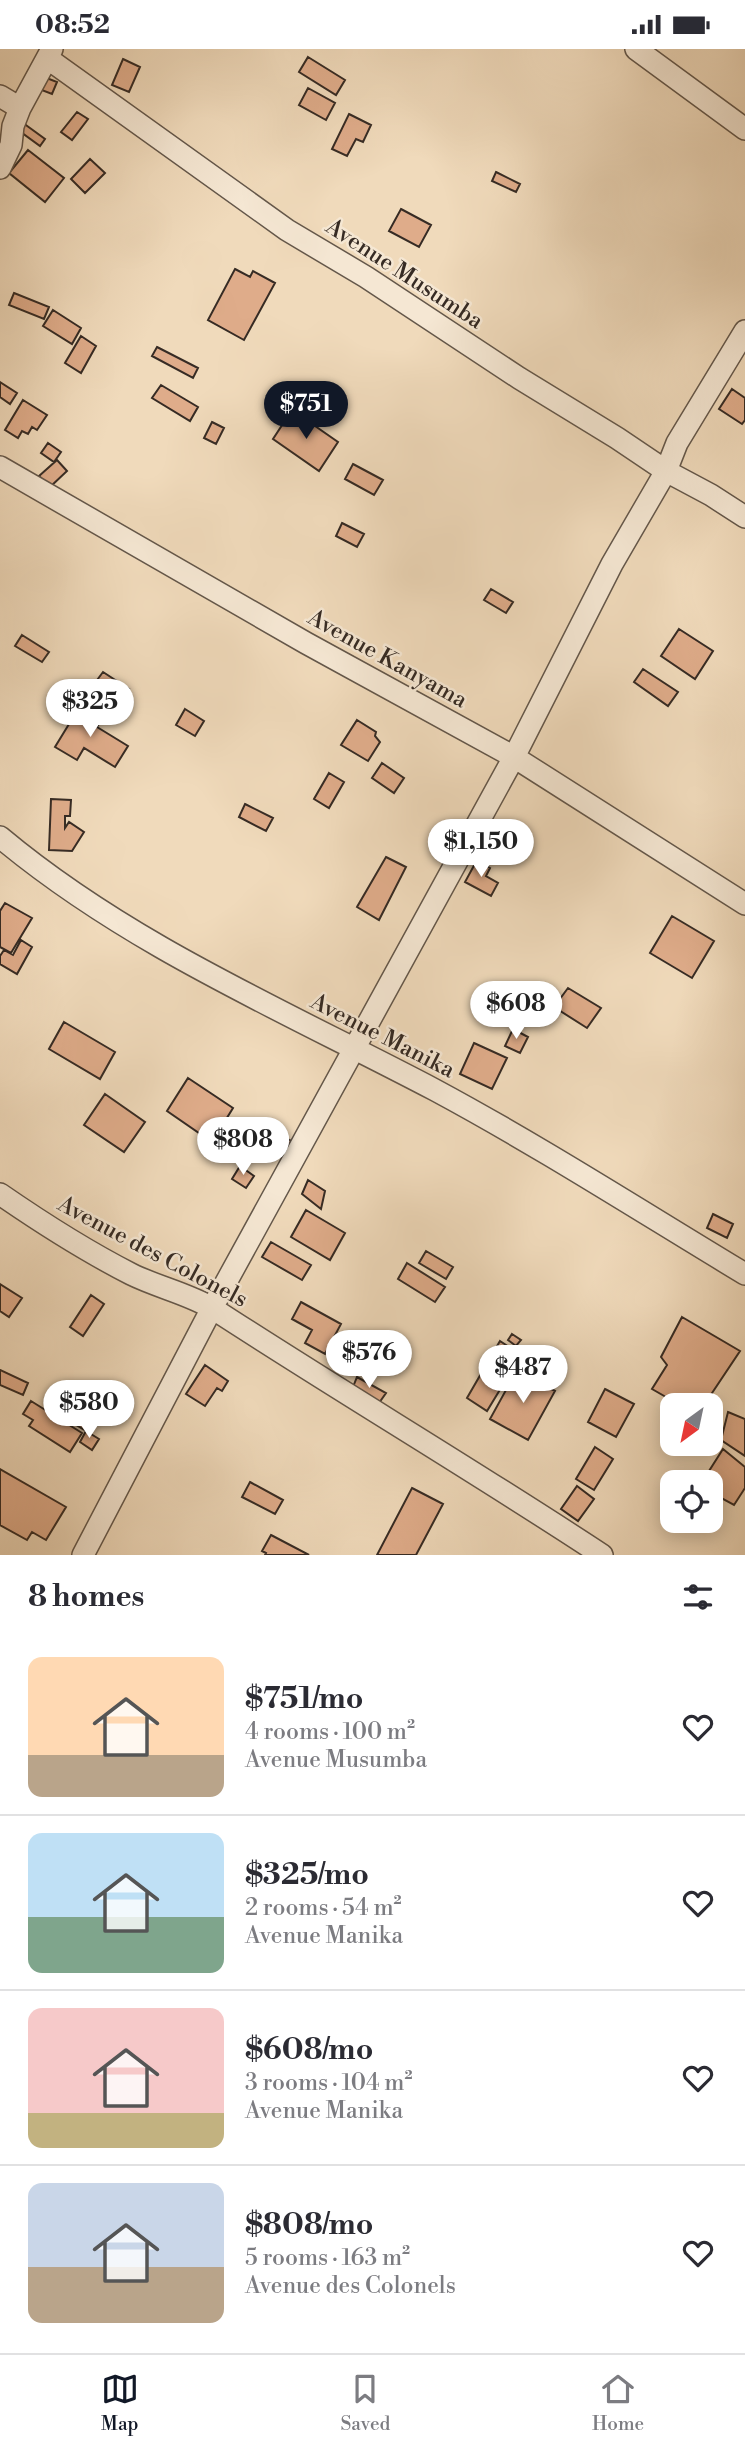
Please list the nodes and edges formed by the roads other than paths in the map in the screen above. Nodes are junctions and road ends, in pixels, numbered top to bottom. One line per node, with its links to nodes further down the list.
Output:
1 (636, 49): 5 (street)
2 (50, 53): 4 (street); 9 (street, Avenue Musumba)
3 (0, 96): 4 (street)
4 (20, 108): 6 (street)
5 (745, 129)
6 (0, 168)
7 (745, 331): 9 (street)
8 (0, 467): 11 (street, Avenue Kanyama)
9 (666, 471): 10 (street, Avenue Musumba); 11 (street)
10 (745, 517)
11 (514, 757): 13 (street, Avenue Kanyama); 14 (street)
12 (0, 838): 14 (street, Avenue Manika)
13 (745, 904)
14 (355, 1048): 16 (street, Avenue Manika); 17 (street)
15 (0, 1194): 17 (street, Avenue des Colonels)
16 (745, 1274)
17 (212, 1308): 18 (street); 19 (street, Avenue des Colonels)
18 (83, 1555)
19 (602, 1555)

